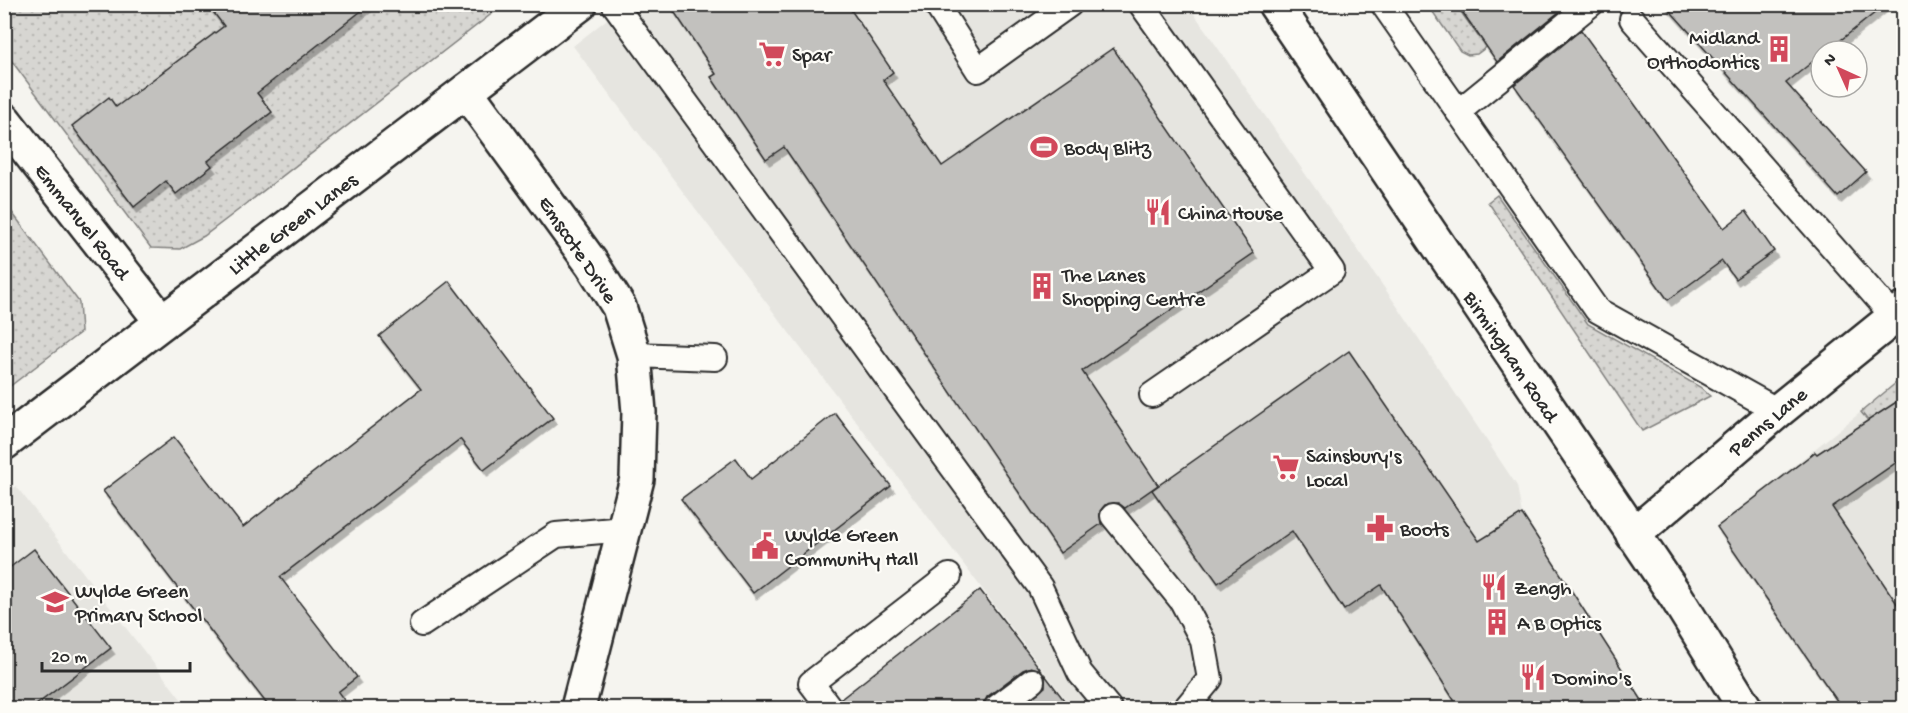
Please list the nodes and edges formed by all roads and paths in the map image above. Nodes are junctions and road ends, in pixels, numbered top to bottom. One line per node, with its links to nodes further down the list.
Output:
1 (580, 4): 10 (street, Little Green Lanes)
2 (614, 4): 29 (lane)
3 (936, 4): 4 (lane)
4 (1071, 4)
5 (1141, 4): 17 (lane)
6 (1275, 4): 22 (street, Birmingham Road)
7 (1383, 4): 11 (lane)
8 (1591, 4): 11 (lane)
9 (1632, 19): 13 (lane)
10 (466, 91): 14 (street, Little Green Lanes); 15 (street, Emscote Drive)
11 (1458, 112): 18 (lane)
12 (4, 120): 14 (street, Emmanuel Road)
13 (1899, 313): 18 (street, Penns Lane)
14 (162, 322): 19 (street, Little Green Lanes)
15 (634, 355): 16 (lane); 21 (street, Emscote Drive)
16 (715, 358)
17 (1152, 395)
18 (1778, 411): 22 (street, Penns Lane)
19 (4, 443)
20 (1113, 516): 30 (lane)
21 (625, 529): 24 (lane); 26 (street, Emscote Drive)
22 (1633, 535): 31 (street, Birmingham Road)
23 (949, 576): 27 (lane)
24 (422, 624)
25 (1032, 681): 28 (lane)
26 (578, 708)
27 (830, 708)
28 (996, 708)
29 (1109, 708)
30 (1186, 708)
31 (1745, 708)

